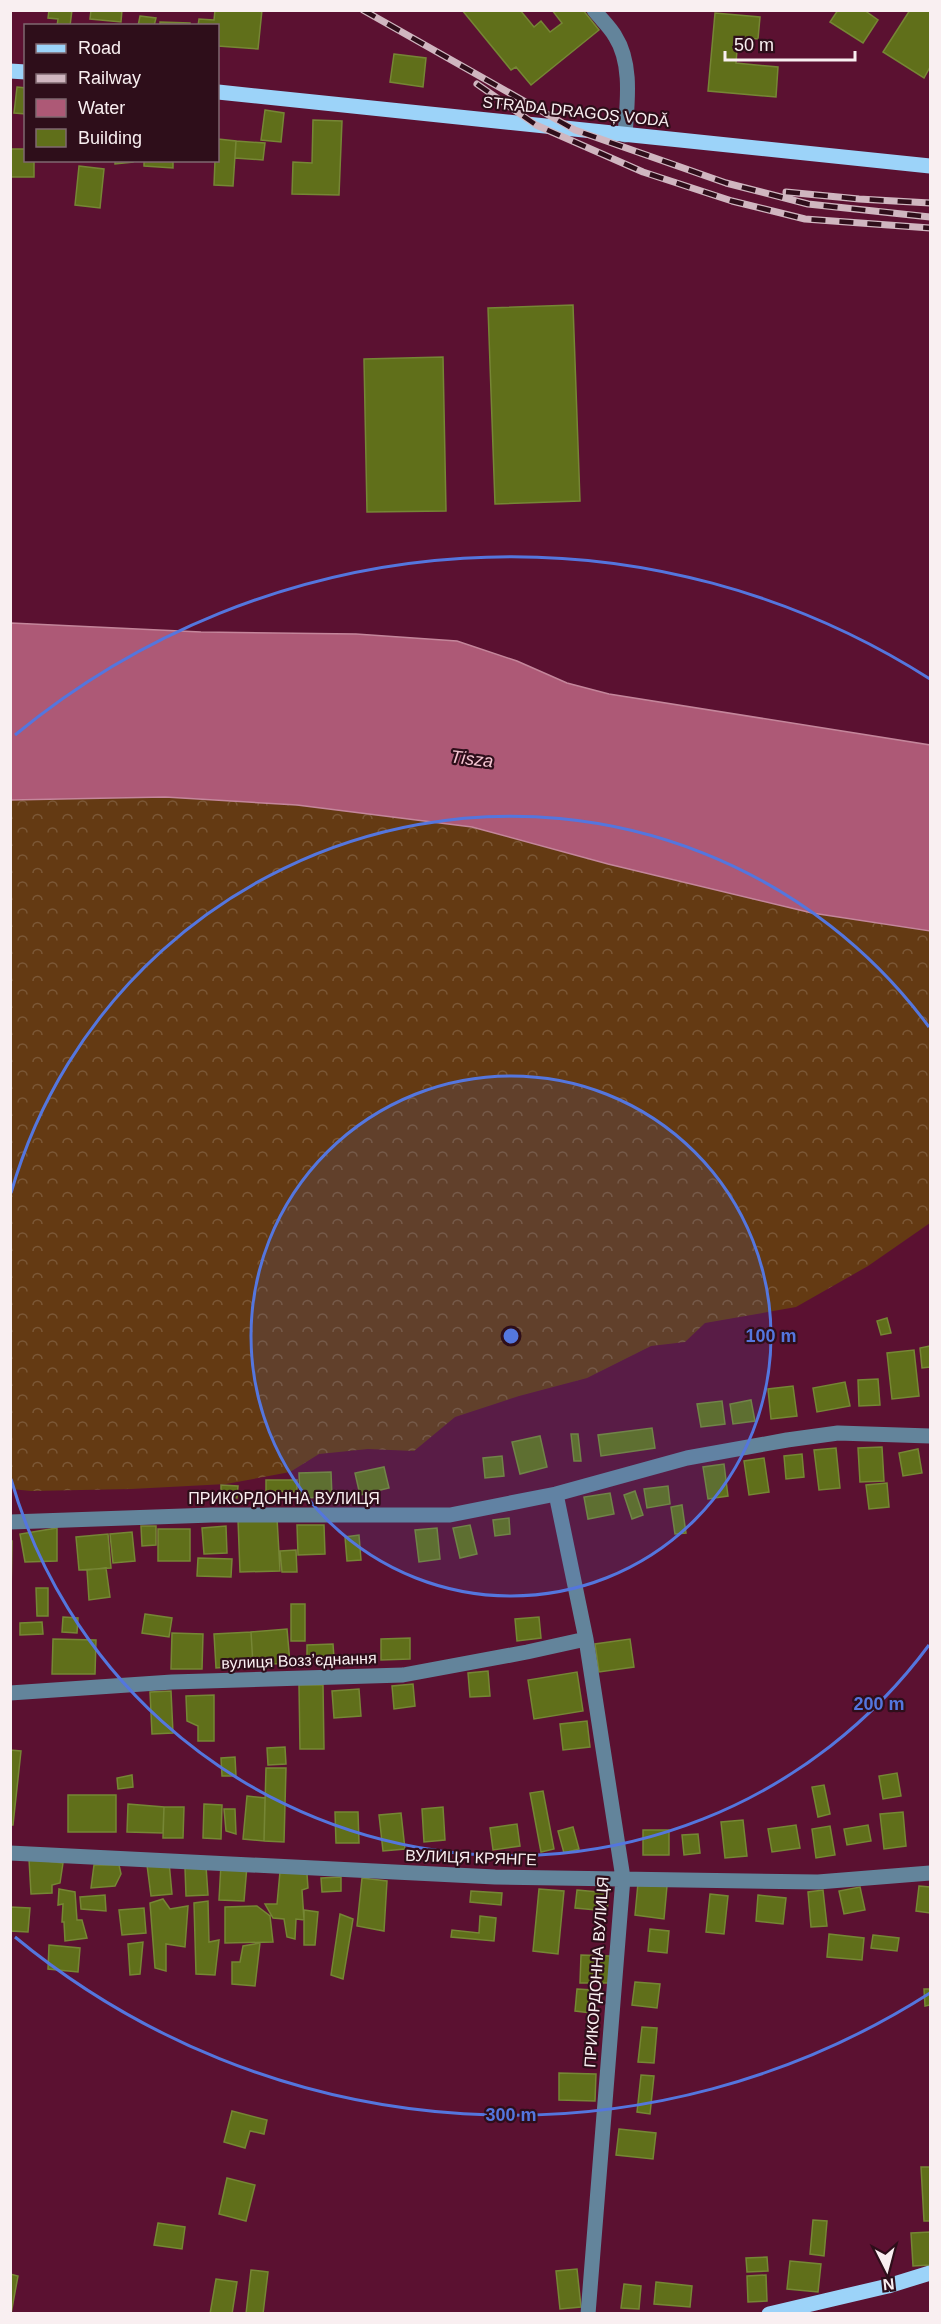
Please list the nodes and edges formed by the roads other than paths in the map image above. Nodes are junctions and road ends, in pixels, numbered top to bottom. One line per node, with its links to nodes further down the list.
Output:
1 (594, 10): 3 (street)
2 (219, 92): 3 (main road, STRADA DRAGOȘ VODĂ)
3 (625, 135): 4 (main road, STRADA DRAGOȘ VODĂ)
4 (930, 166)
5 (930, 1436): 6 (street, ПРИКОРДОННА ВУЛИЦЯ)
6 (556, 1494): 7 (street, ПРИКОРДОННА ВУЛИЦЯ); 8 (street, ПРИКОРДОННА ВУЛИЦЯ)
7 (10, 1522)
8 (586, 1639): 9 (street, вулиця Воззʼєднання); 12 (street, ПРИКОРДОННА ВУЛИЦЯ)
9 (10, 1693)
10 (10, 1853): 12 (street, ВУЛИЦЯ КРЯНГЕ)
11 (930, 1873): 12 (street, ВУЛИЦЯ КРЯНГЕ)
12 (623, 1878): 14 (street, ПРИКОРДОННА ВУЛИЦЯ)
13 (930, 2273): 15 (main road)
14 (588, 2313)
15 (769, 2313)

